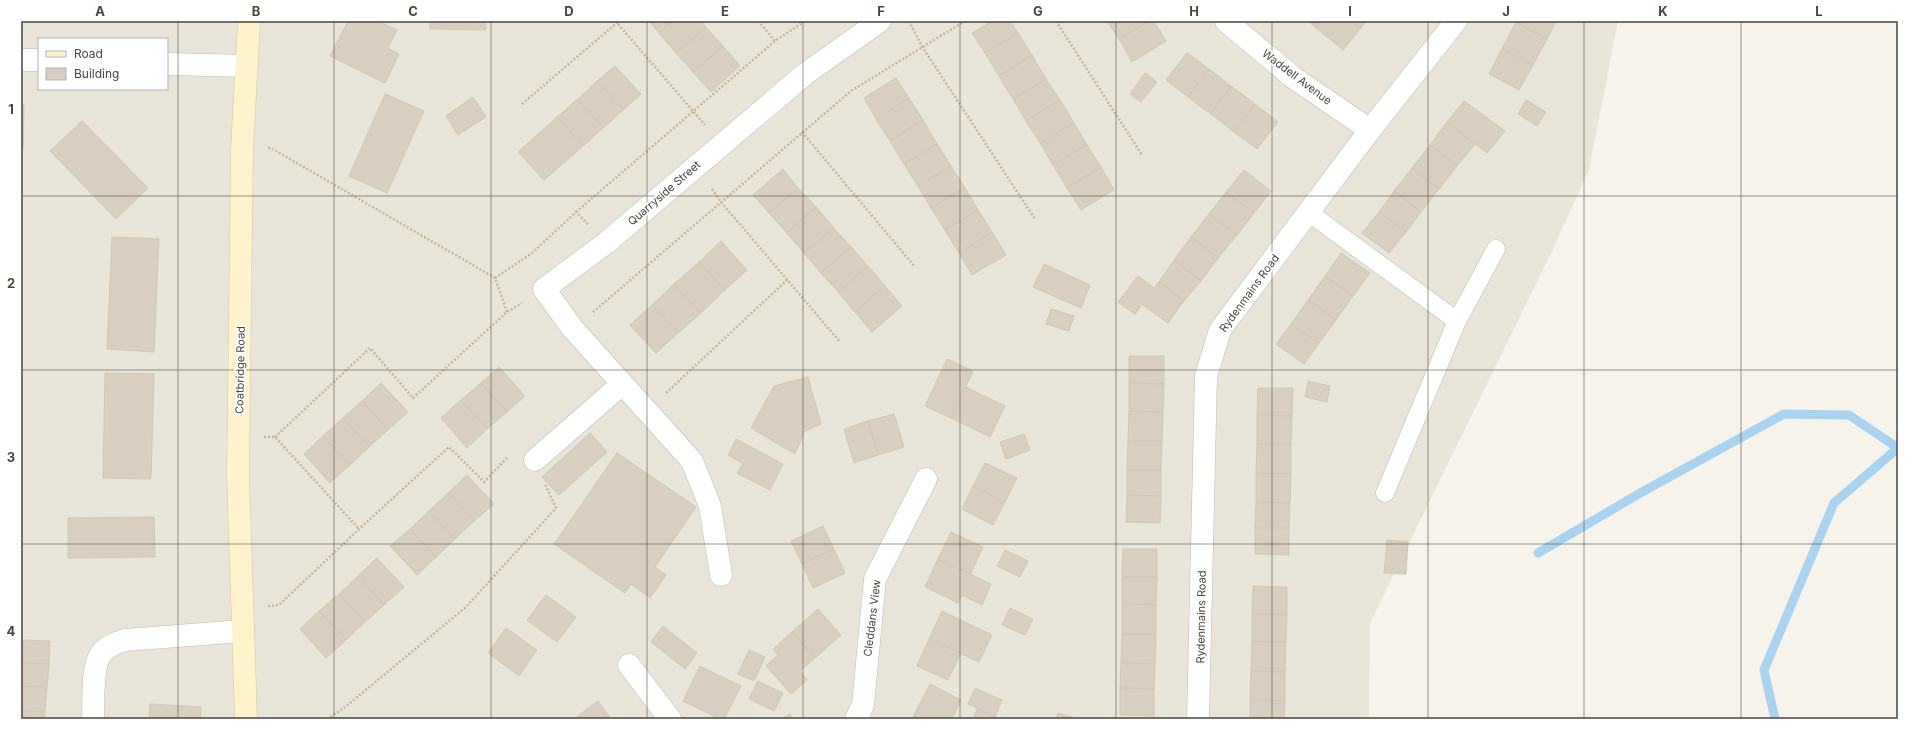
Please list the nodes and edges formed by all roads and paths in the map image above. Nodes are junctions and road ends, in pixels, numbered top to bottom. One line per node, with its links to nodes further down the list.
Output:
1 (249, 21): 16 (main road, Coatbridge Road)
2 (758, 21): 11 (path)
3 (805, 21): 11 (path)
4 (880, 21): 21 (street, Quarryside Street)
5 (909, 21): 12 (path)
6 (965, 21): 12 (path)
7 (1056, 21): 23 (path)
8 (1226, 21): 19 (street, Waddell Avenue)
9 (1456, 21): 19 (street, Rydenmains Road)
10 (618, 23): 17 (path); 18 (path)
11 (775, 41): 18 (path)
12 (923, 48): 20 (path); 28 (path)
13 (21, 60): 14 (street)
14 (38, 60)
15 (168, 64): 16 (street)
16 (248, 66): 22 (main road, Coatbridge Road)
17 (522, 104)
18 (693, 112): 21 (path); 26 (path)
19 (1370, 130): 27 (street, Rydenmains Road)
20 (802, 132): 25 (path); 31 (path)
21 (721, 144): 29 (street, Quarryside Street)
22 (242, 149): 32 (path); 49 (main road, Coatbridge Road)
23 (1142, 155)
24 (714, 192): 25 (path)
25 (721, 202): 33 (path); 37 (path)
26 (576, 212): 29 (path); 32 (path)
27 (1308, 212): 36 (lane); 56 (street, Rydenmains Road)
28 (1035, 219)
29 (606, 243): 34 (street, Quarryside Street)
30 (1496, 249): 36 (lane)
31 (915, 266)
32 (494, 278): 35 (path)
33 (788, 280): 38 (path); 40 (path)
34 (544, 289): 35 (path); 37 (street)
35 (507, 312): 42 (path)
36 (1457, 321): 45 (lane)
37 (573, 329): 39 (street)
38 (840, 342)
39 (622, 384): 40 (street); 43 (street)
40 (645, 409): 47 (street)
41 (270, 437): 42 (path)
42 (275, 437): 46 (path)
43 (535, 460): 46 (path); 53 (path)
44 (926, 479): 55 (street, Cleddans View)
45 (1385, 493)
46 (359, 529): 48 (path)
47 (721, 575)
48 (269, 606)
49 (243, 631): 51 (street); 52 (main road, Coatbridge Road)
50 (629, 665): 54 (street)
51 (93, 719)
52 (246, 719)
53 (327, 719)
54 (670, 719)
55 (856, 719)
56 (1198, 719)

